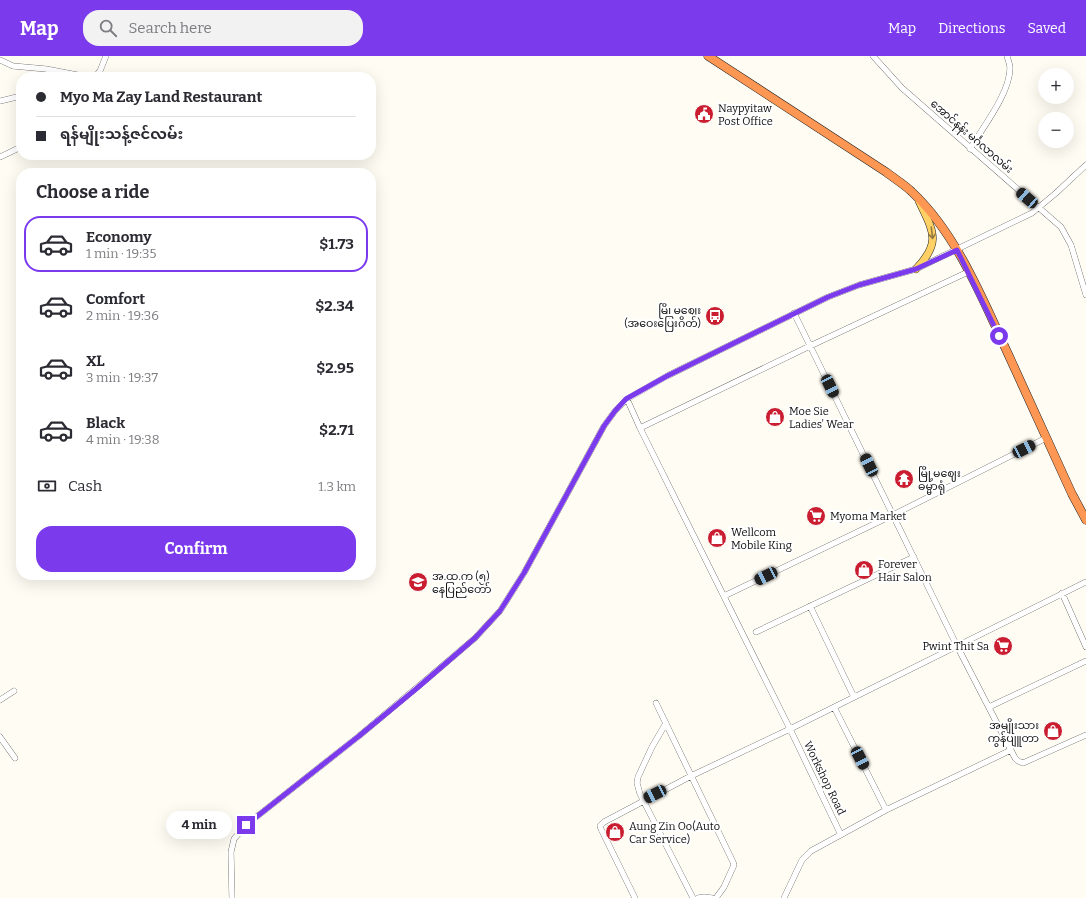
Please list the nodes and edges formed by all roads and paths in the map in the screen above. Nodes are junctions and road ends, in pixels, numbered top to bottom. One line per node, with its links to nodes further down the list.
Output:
1 (106, 56): 7 (street)
2 (708, 56): 14 (highway)
3 (873, 56): 11 (street, အောင်နန်း မင်္ဂလာလမ်း)
4 (1007, 56): 11 (street)
5 (0, 60): 6 (street)
6 (62, 72)
7 (99, 72)
8 (16, 97): 9 (street)
9 (0, 101)
10 (16, 149): 12 (street)
11 (970, 149): 15 (street, အောင်နန်း မင်္ဂလာလမ်း)
12 (0, 157)
13 (1086, 165): 15 (street)
14 (917, 198): 16 (highway); 17 (main road, one-way to 17)
15 (1038, 208): 16 (street); 19 (street, အောင်နန်း မင်္ဂလာလမ်း)
16 (957, 250): 17 (street); 18 (highway)
17 (916, 269): 20 (street)
18 (968, 272): 21 (street); 24 (highway)
19 (1086, 295)
20 (794, 313): 21 (street); 22 (street)
21 (810, 346): 23 (street); 25 (street)
22 (626, 399): 23 (street, Workshop Road); 52 (street)
23 (640, 428): 30 (street, Workshop Road)
24 (1046, 438): 25 (street); 26 (highway)
25 (893, 515): 27 (street); 30 (street)
26 (1086, 520)
27 (914, 557): 31 (street); 33 (street)
28 (1086, 582): 29 (street)
29 (1062, 594): 33 (street); 34 (street)
30 (724, 596): 43 (street, Workshop Road)
31 (810, 606): 32 (street); 37 (street)
32 (756, 632)
33 (957, 646): 37 (street); 41 (street)
34 (1086, 647)
35 (1086, 661): 41 (street)
36 (14, 691): 38 (street)
37 (854, 697): 40 (street)
38 (0, 700)
39 (656, 703): 42 (street)
40 (834, 707): 43 (street); 50 (street)
41 (989, 707): 46 (street)
42 (666, 723): 48 (street); 49 (street)
43 (790, 729): 48 (street); 51 (street, Workshop Road)
44 (1086, 735): 46 (street)
45 (0, 737): 47 (street)
46 (1011, 750): 50 (street)
47 (15, 758)
48 (691, 776): 49 (street); 57 (street)
49 (643, 801): 53 (street); 54 (street)
50 (886, 810): 51 (street)
51 (841, 835): 58 (street)
52 (232, 898)
53 (635, 898)
54 (693, 898)
55 (698, 898): 56 (street)
56 (712, 898)
57 (716, 898)
58 (784, 898)

